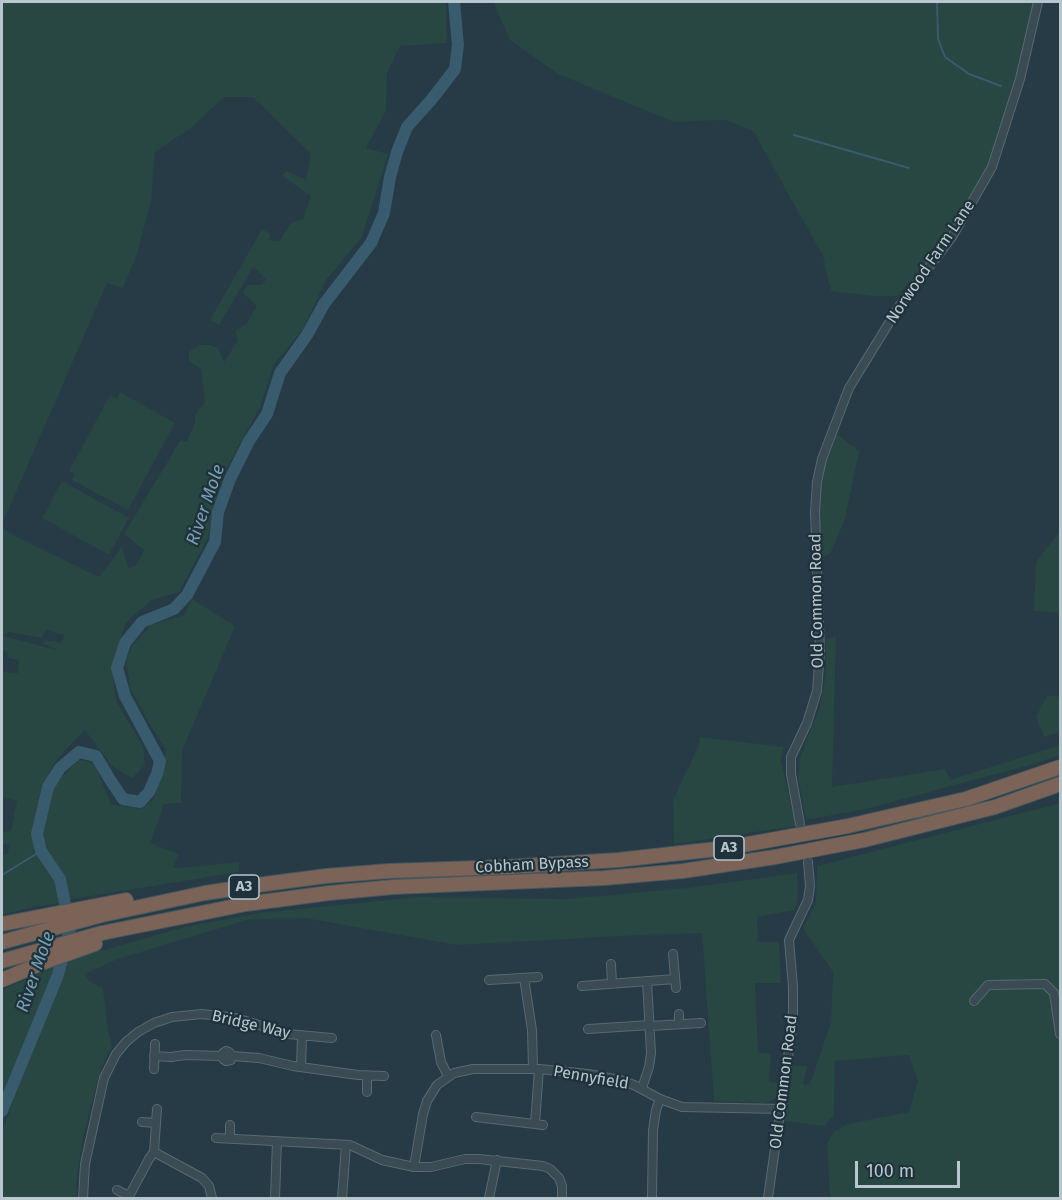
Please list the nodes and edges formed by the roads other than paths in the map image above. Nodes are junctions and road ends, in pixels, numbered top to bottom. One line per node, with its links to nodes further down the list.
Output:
1 (1038, 2): 2 (street, Norwood Farm Lane)
2 (817, 482): 5 (street, Old Common Road)
3 (1060, 766): 7 (highway, Cobham Bypass / A3)
4 (1060, 784): 9 (highway, Cobham Bypass / A3)
5 (800, 824)
6 (808, 862): 43 (street, Old Common Road)
7 (101, 910): 8 (highway); 10 (highway, Cobham Bypass / A3)
8 (2, 924)
9 (103, 937): 12 (highway, Cobham Bypass / A3); 16 (highway)
10 (2, 942)
11 (673, 954): 18 (street)
12 (2, 961)
13 (611, 964): 19 (street)
14 (538, 977): 15 (street)
15 (524, 978): 17 (street); 35 (street)
16 (2, 980)
17 (489, 980)
18 (647, 981): 19 (street); 25 (street)
19 (612, 983): 20 (street)
20 (582, 986)
21 (974, 1001): 27 (street)
22 (679, 1014): 24 (street)
23 (701, 1023): 24 (street)
24 (679, 1024): 25 (street)
25 (650, 1026): 26 (street); 39 (street)
26 (588, 1029)
27 (1060, 1034)
28 (436, 1035): 38 (street)
29 (302, 1036): 30 (street, Bridge Way); 33 (street); 57 (street, Bridge Way)
30 (332, 1038)
31 (155, 1044): 32 (street)
32 (154, 1056): 33 (street); 34 (street)
33 (301, 1067): 36 (street)
34 (154, 1069)
35 (536, 1069): 38 (street, Pennyfield); 39 (street, Pennyfield); 44 (street)
36 (367, 1076): 37 (street); 40 (street)
37 (384, 1076)
38 (448, 1076): 54 (street)
39 (642, 1088): 41 (street, Pennyfield)
40 (367, 1092)
41 (660, 1099): 43 (street, Pennyfield); 63 (street)
42 (157, 1109): 46 (street)
43 (782, 1109): 64 (street, Old Common Road)
44 (476, 1117)
45 (142, 1122): 46 (street)
46 (156, 1123): 52 (street)
47 (230, 1125): 49 (street)
48 (216, 1138): 49 (street)
49 (230, 1138): 50 (street)
50 (277, 1141): 51 (street); 59 (street)
51 (346, 1144): 54 (street); 60 (street)
52 (154, 1152): 56 (street); 58 (street)
53 (497, 1160): 54 (street); 61 (street); 62 (street)
54 (414, 1167)
55 (117, 1190): 56 (street)
56 (129, 1197)
57 (83, 1198)
58 (212, 1198)
59 (275, 1198)
60 (342, 1198)
61 (489, 1198)
62 (562, 1198)
63 (652, 1198)
64 (768, 1198)

